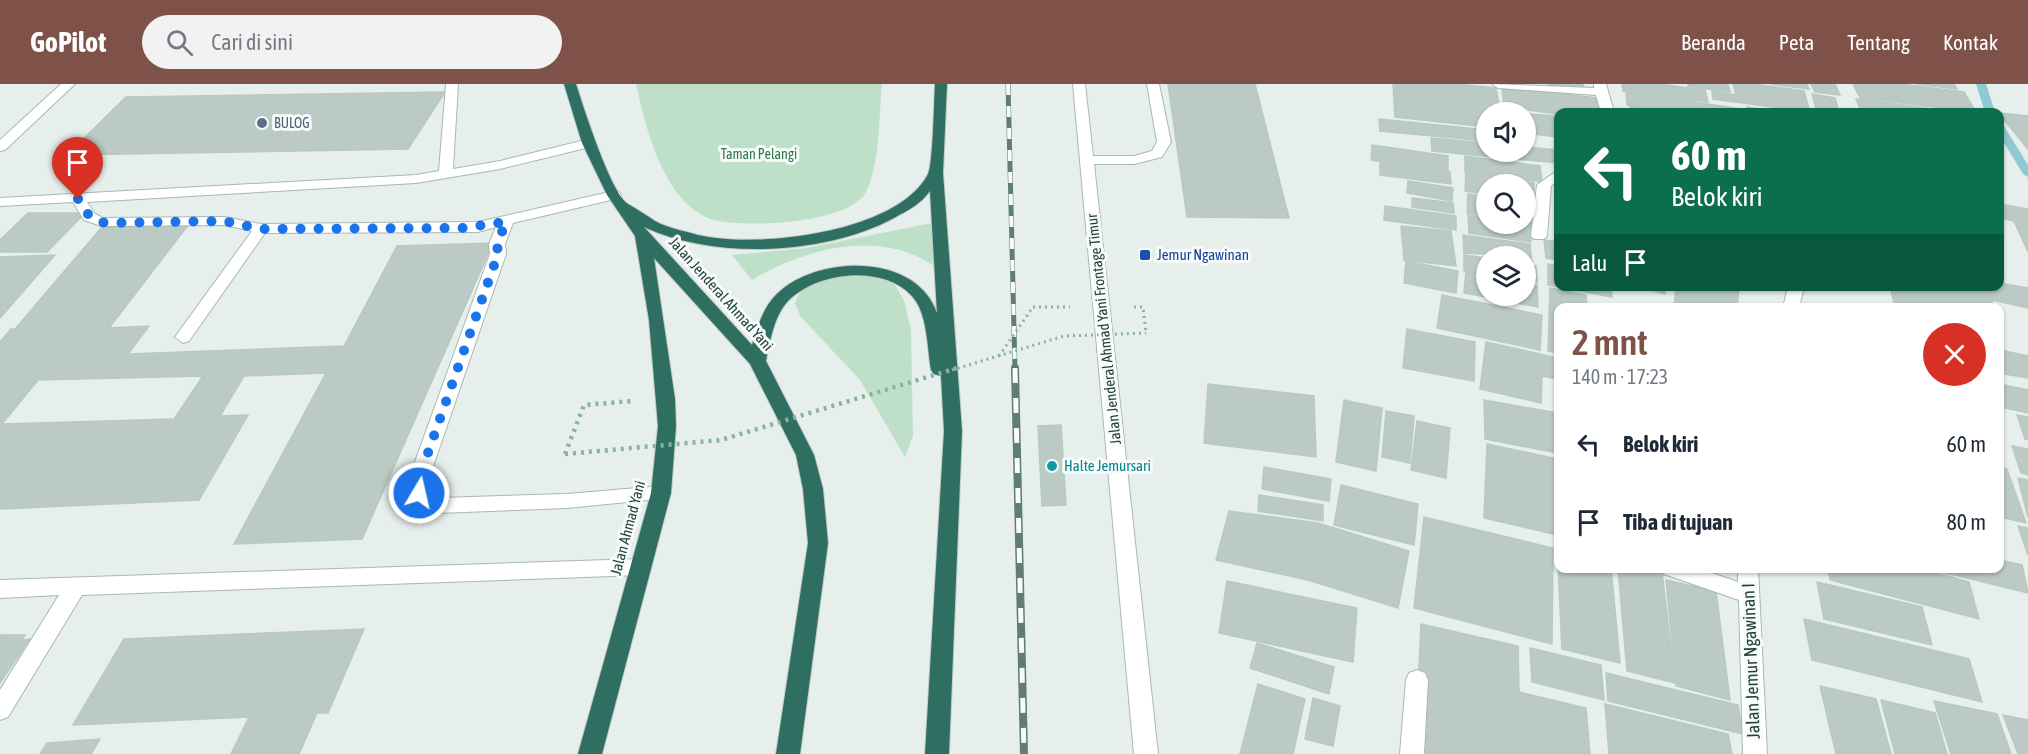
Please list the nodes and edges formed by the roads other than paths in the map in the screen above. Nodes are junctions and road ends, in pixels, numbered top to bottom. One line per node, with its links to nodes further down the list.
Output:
1 (69, 84): 11 (street)
2 (452, 84): 14 (street)
3 (570, 84): 10 (highway, Jalan Jenderal Ahmad Yani)
4 (941, 84): 13 (highway)
5 (1079, 84): 12 (street, Jalan Jenderal Ahmad Yani Frontage Timur)
6 (1153, 84): 12 (street)
7 (1498, 84): 8 (street)
8 (1601, 88): 9 (street)
9 (1606, 108)
10 (589, 143): 14 (street); 16 (highway, Jalan Jenderal Ahmad Yani)
11 (0, 147)
12 (1087, 160): 38 (street, Jalan Jenderal Ahmad Yani Frontage Timur)
13 (936, 173): 16 (highway); 25 (highway)
14 (446, 174): 17 (street)
15 (1554, 177): 22 (street)
16 (616, 198): 19 (street); 21 (highway, Jalan Jenderal Ahmad Yani)
17 (78, 199): 18 (street); 20 (street)
18 (0, 202)
19 (506, 222): 20 (street); 26 (street)
20 (261, 229): 23 (street)
21 (643, 236): 24 (highway, Jalan Jenderal Ahmad Yani); 26 (highway, Jalan Ahmad Yani)
22 (1539, 236)
23 (183, 337)
24 (757, 361): 25 (highway); 36 (highway, Jalan Jenderal Ahmad Yani)
25 (953, 431): 37 (highway)
26 (661, 493): 27 (highway, Jalan Ahmad Yani)
27 (639, 567): 30 (street); 35 (highway, Jalan Ahmad Yani)
28 (1686, 573): 32 (street)
29 (1748, 573): 32 (street, Jalan Jemur Ngawinan I)
30 (76, 586): 31 (street); 34 (street)
31 (0, 589)
32 (1747, 594): 40 (street, Jalan Jemur Ngawinan I)
33 (1417, 680): 39 (street)
34 (0, 710)
35 (590, 754)
36 (788, 754)
37 (937, 754)
38 (1146, 754)
39 (1412, 754)
40 (1755, 754)

